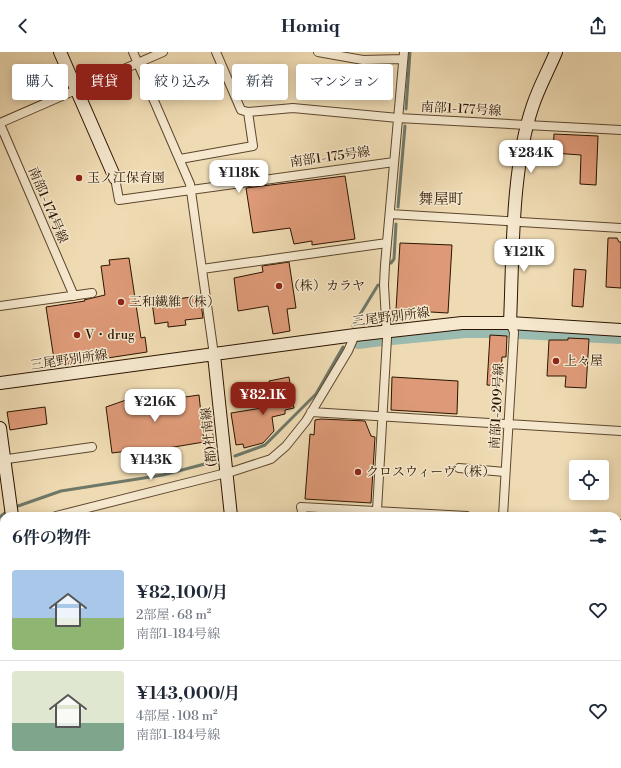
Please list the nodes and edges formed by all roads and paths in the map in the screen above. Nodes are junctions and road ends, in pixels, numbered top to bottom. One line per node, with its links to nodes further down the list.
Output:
1 (60, 52): 11 (main road, 南部1-175号線)
2 (133, 52): 9 (street)
3 (163, 52): 9 (street)
4 (216, 52): 14 (street)
5 (318, 52): 7 (street)
6 (556, 52): 17 (main road)
7 (340, 54): 8 (street)
8 (403, 55): 15 (street)
9 (138, 63): 10 (street); 19 (street)
10 (132, 66)
11 (76, 88)
12 (76, 90): 16 (street)
13 (81, 100): 21 (main road, 南部1-175号線)
14 (248, 112): 15 (street, 南部1-177号線); 19 (street)
15 (398, 118): 17 (street, 南部1-177号線); 20 (street)
16 (0, 123): 29 (street, 南部1-174号線)
17 (527, 125): 18 (street, 南部1-177号線); 24 (main road)
18 (621, 130)
19 (180, 159): 22 (street)
20 (394, 162): 22 (street, 南部1-175号線); 23 (street)
21 (115, 178): 22 (street, 南部1-175号線)
22 (191, 190): 27 (street)
23 (390, 214): 24 (street); 26 (street)
24 (514, 221): 25 (street); 31 (main road)
25 (621, 228)
26 (387, 244): 27 (street); 33 (street)
27 (202, 269): 35 (street)
28 (92, 293): 29 (street)
29 (74, 296): 30 (street)
30 (0, 306)
31 (510, 323): 32 (main road, 三尾野別所線); 33 (main road, 三尾野別所線); 39 (street, 南部1-209号線)
32 (621, 330)
33 (387, 332): 34 (main road, 三尾野別所線); 38 (street)
34 (355, 335): 35 (main road, 三尾野別所線); 37 (street)
35 (214, 355): 36 (main road, 三尾野別所線); 46 (main road, (都)社南線)
36 (0, 383)
37 (311, 412): 38 (street); 46 (street)
38 (382, 417): 39 (street); 47 (street)
39 (508, 424): 41 (street); 45 (street, 南部1-209号線)
40 (0, 428): 43 (main road)
41 (621, 431)
42 (92, 447): 43 (street)
43 (2, 459): 48 (main road)
44 (459, 468): 45 (street)
45 (505, 472): 53 (street, 南部1-209号線)
46 (227, 473): 49 (street); 50 (main road, (都)社南線)
47 (377, 510): 51 (street); 52 (street)
48 (11, 512)
49 (72, 512)
50 (231, 512)
51 (302, 512)
52 (407, 512)
53 (503, 512)

